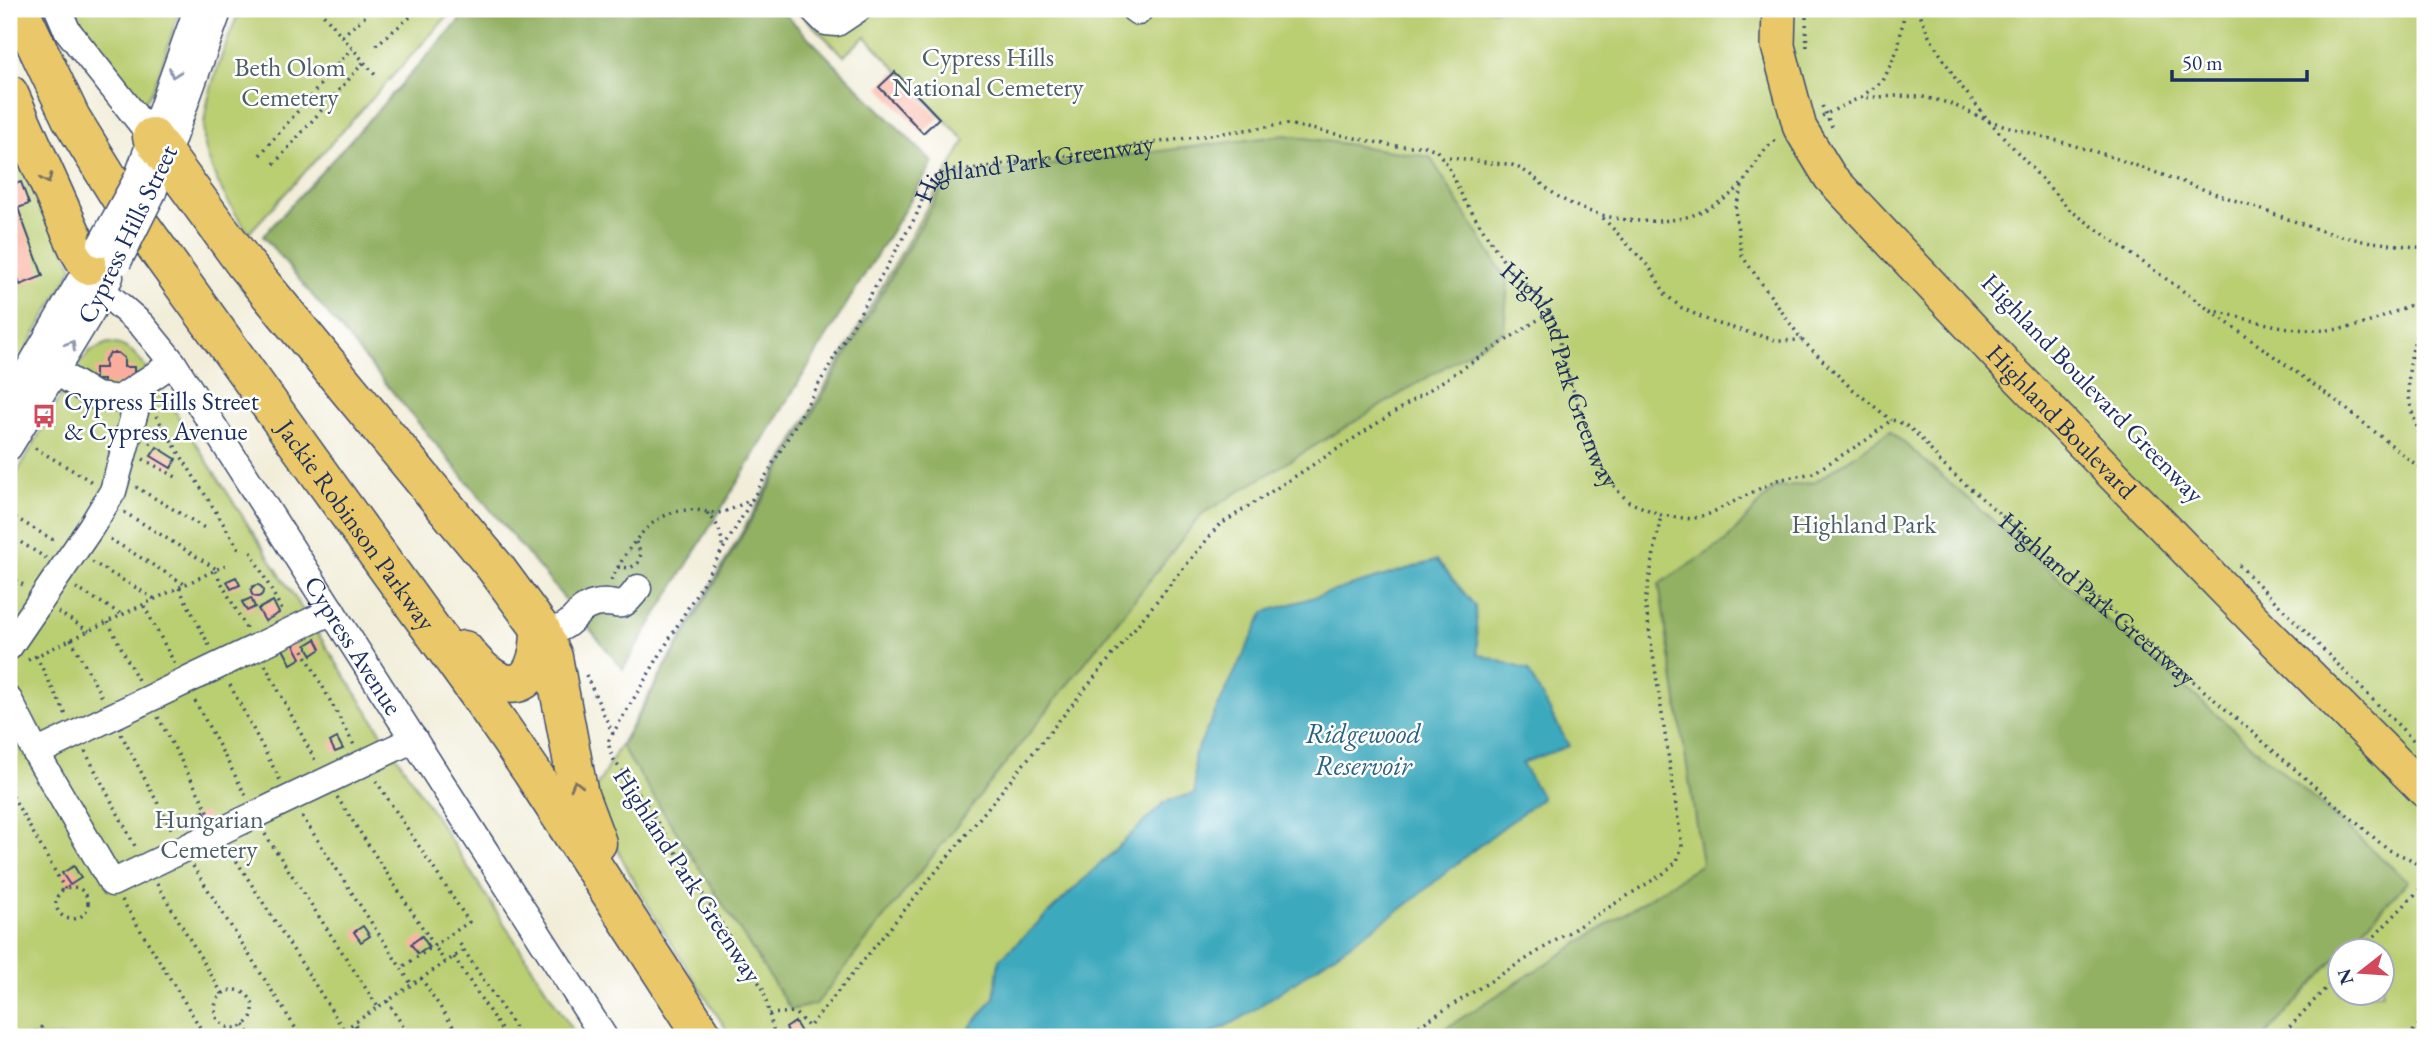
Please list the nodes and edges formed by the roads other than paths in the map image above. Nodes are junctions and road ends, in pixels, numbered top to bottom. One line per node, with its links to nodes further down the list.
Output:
1 (19, 9): 17 (highway, Jackie Robinson Parkway)
2 (58, 9): 10 (street)
3 (197, 9): 10 (street, Cypress Hills Street, one-way to 10)
4 (219, 9): 10 (street, Cypress Hills Street)
5 (813, 9): 6 (street)
6 (858, 9)
7 (1792, 10): 25 (main road, Highland Boulevard)
8 (9, 40): 28 (highway, Jackie Robinson Parkway)
9 (9, 94): 11 (highway, one-way to 11)
10 (160, 146): 11 (street, Cypress Hills Street, bridge); 20 (highway)
11 (103, 266): 12 (street, Cypress Avenue); 13 (street, Cypress Hills Street, one-way to 11); 15 (street, Cypress Hills Street)
12 (173, 363): 14 (street); 19 (street, Cypress Avenue)
13 (55, 372): 14 (street); 16 (street, Cypress Hills Street)
14 (133, 391): 21 (street)
15 (9, 403)
16 (16, 446)
17 (386, 564): 20 (highway); 26 (highway, Jackie Robinson Parkway)
18 (638, 588): 20 (street)
19 (332, 611): 23 (street, Cypress Avenue); 24 (street)
20 (540, 628): 26 (highway, one-way to 20)
21 (18, 654)
22 (9, 700): 24 (street)
23 (414, 739): 24 (street); 27 (street, Cypress Avenue)
24 (36, 753)
25 (2425, 790)
26 (667, 979): 29 (highway, Jackie Robinson Parkway)
27 (604, 1037)
28 (680, 1037)
29 (704, 1037)

